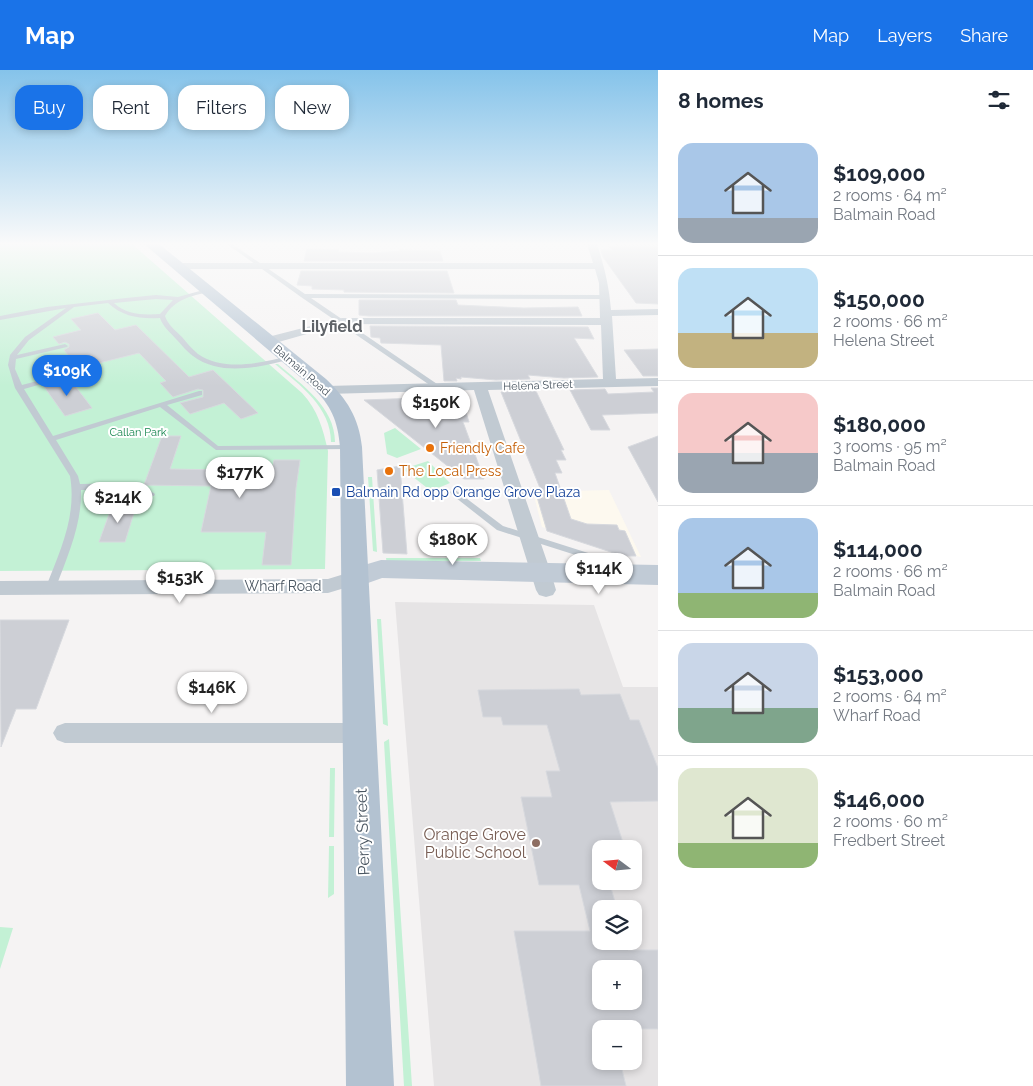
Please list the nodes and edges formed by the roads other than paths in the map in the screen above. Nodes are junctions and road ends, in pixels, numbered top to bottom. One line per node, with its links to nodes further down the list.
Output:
1 (205, 291): 7 (lane)
2 (207, 291): 15 (main road, Balmain Road)
3 (297, 291): 5 (lane)
4 (604, 291): 6 (street)
5 (303, 296): 6 (lane); 14 (lane)
6 (605, 297): 12 (street)
7 (176, 298): 8 (lane); 11 (lane)
8 (110, 302): 9 (lane); 11 (lane)
9 (72, 306): 13 (lane); 17 (lane)
10 (658, 312): 12 (street)
11 (162, 316): 18 (lane)
12 (606, 317): 14 (street); 21 (street)
13 (0, 318)
14 (342, 321): 15 (street); 24 (lane)
15 (268, 340): 18 (main road, Balmain Road)
16 (65, 346): 17 (lane)
17 (13, 358): 23 (lane)
18 (289, 358): 25 (main road, Balmain Road)
19 (99, 367): 23 (lane)
20 (658, 382): 21 (street, Helena Street)
21 (610, 383): 22 (street, Helena Street)
22 (480, 387): 24 (street, Helena Street); 33 (street)
23 (19, 388): 28 (lane)
24 (437, 388): 25 (street, Helena Street)
25 (327, 390): 29 (main road, Balmain Road)
26 (200, 393): 27 (lane)
27 (162, 405): 28 (lane); 29 (lane)
28 (50, 439): 30 (lane)
29 (351, 447): 34 (main road, Balmain Road)
30 (78, 488): 32 (lane); 37 (lane)
31 (454, 492): 33 (lane)
32 (151, 494)
33 (530, 539): 35 (lane); 36 (street)
34 (354, 578): 36 (main road); 37 (street, Wharf Road); 40 (main road, Perry Street)
35 (655, 580): 36 (main road)
36 (544, 581)
37 (51, 587): 38 (street, Wharf Road)
38 (0, 588)
39 (65, 733): 40 (street)
40 (359, 733): 41 (main road, Perry Street)
41 (370, 1086)

